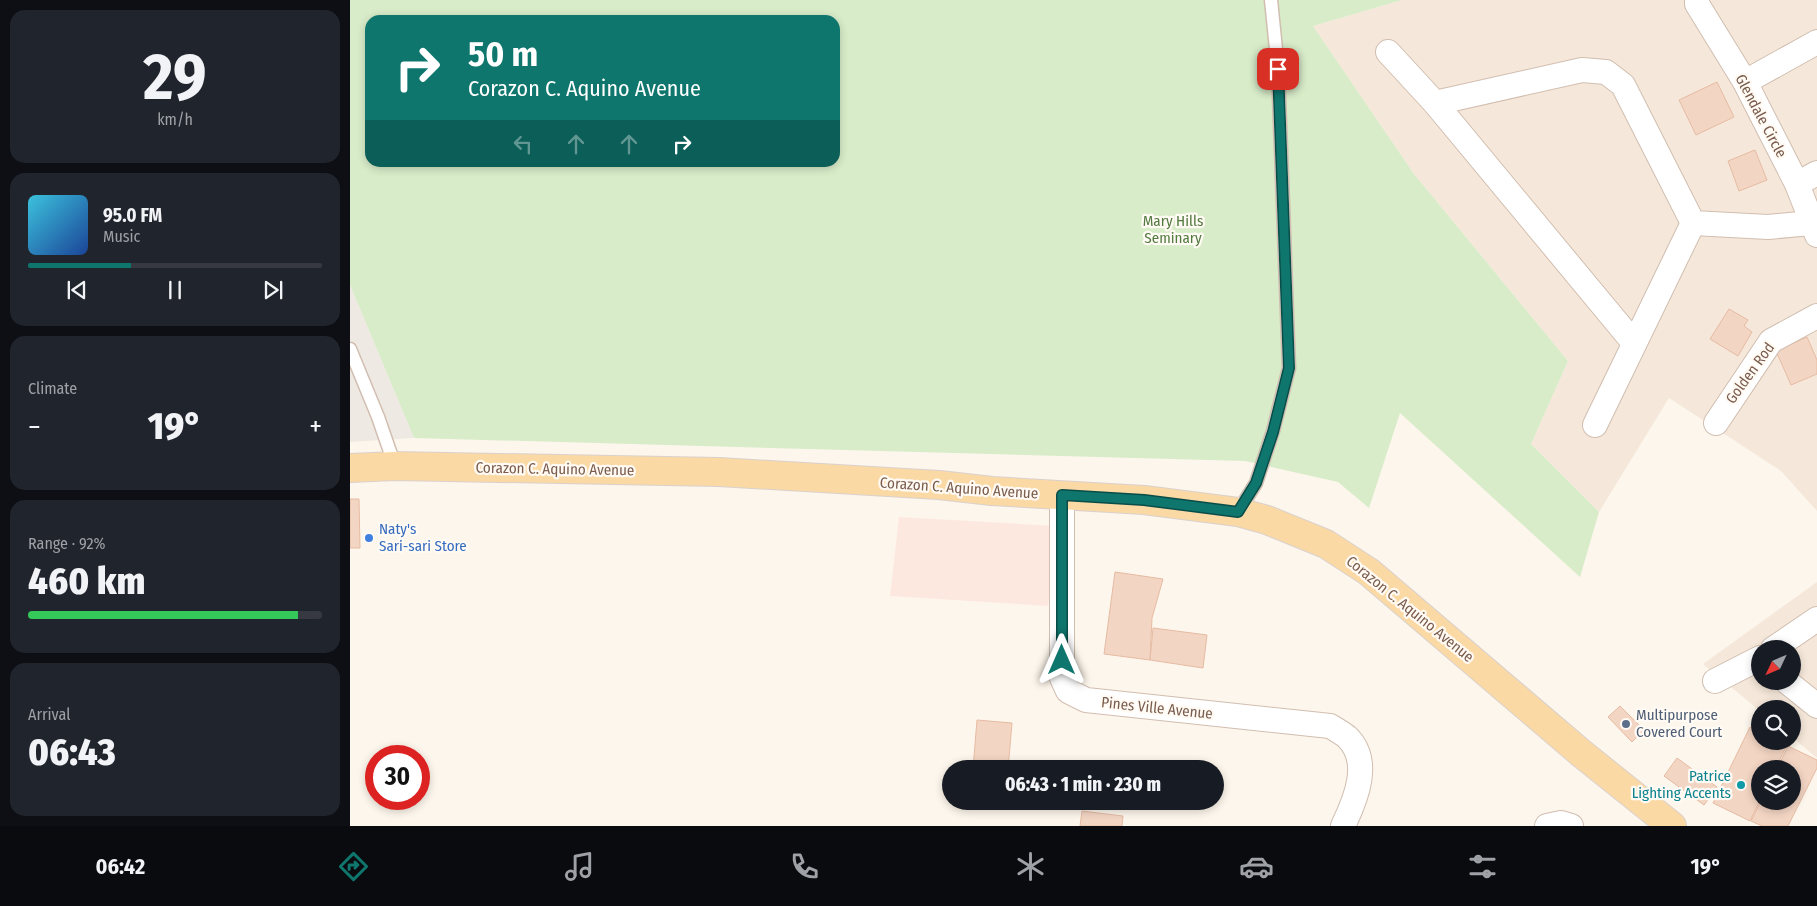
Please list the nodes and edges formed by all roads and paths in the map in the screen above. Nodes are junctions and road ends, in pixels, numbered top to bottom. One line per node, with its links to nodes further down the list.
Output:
1 (1271, 0): 19 (lane)
2 (1697, 0): 5 (street, Glendale Circle)
3 (1817, 42): 5 (street)
4 (1388, 52): 6 (street)
5 (1745, 82): 8 (street, Glendale Circle)
6 (1435, 103): 9 (street); 12 (street)
7 (1817, 173): 8 (street)
8 (1797, 184): 10 (street, Glendale Circle)
9 (1693, 223): 10 (street); 12 (street)
10 (1814, 229)
11 (1817, 316): 14 (street, Golden Rod)
12 (1634, 343): 15 (street)
13 (350, 349): 16 (lane)
14 (1716, 423)
15 (1595, 425)
16 (395, 466): 17 (main road, Corazon C. Aquino Avenue); 18 (main road, Corazon C. Aquino Avenue)
17 (350, 468)
18 (1062, 495): 19 (main road, Corazon C. Aquino Avenue); 26 (street, Pines Ville Avenue)
19 (1238, 512): 29 (main road, Corazon C. Aquino Avenue)
20 (1817, 619): 21 (street)
21 (1786, 640)
22 (1751, 662): 23 (street)
23 (1715, 680)
24 (1797, 690): 25 (street)
25 (1817, 706)
26 (1343, 826)
27 (1547, 826): 28 (street)
28 (1570, 826)
29 (1672, 826)

